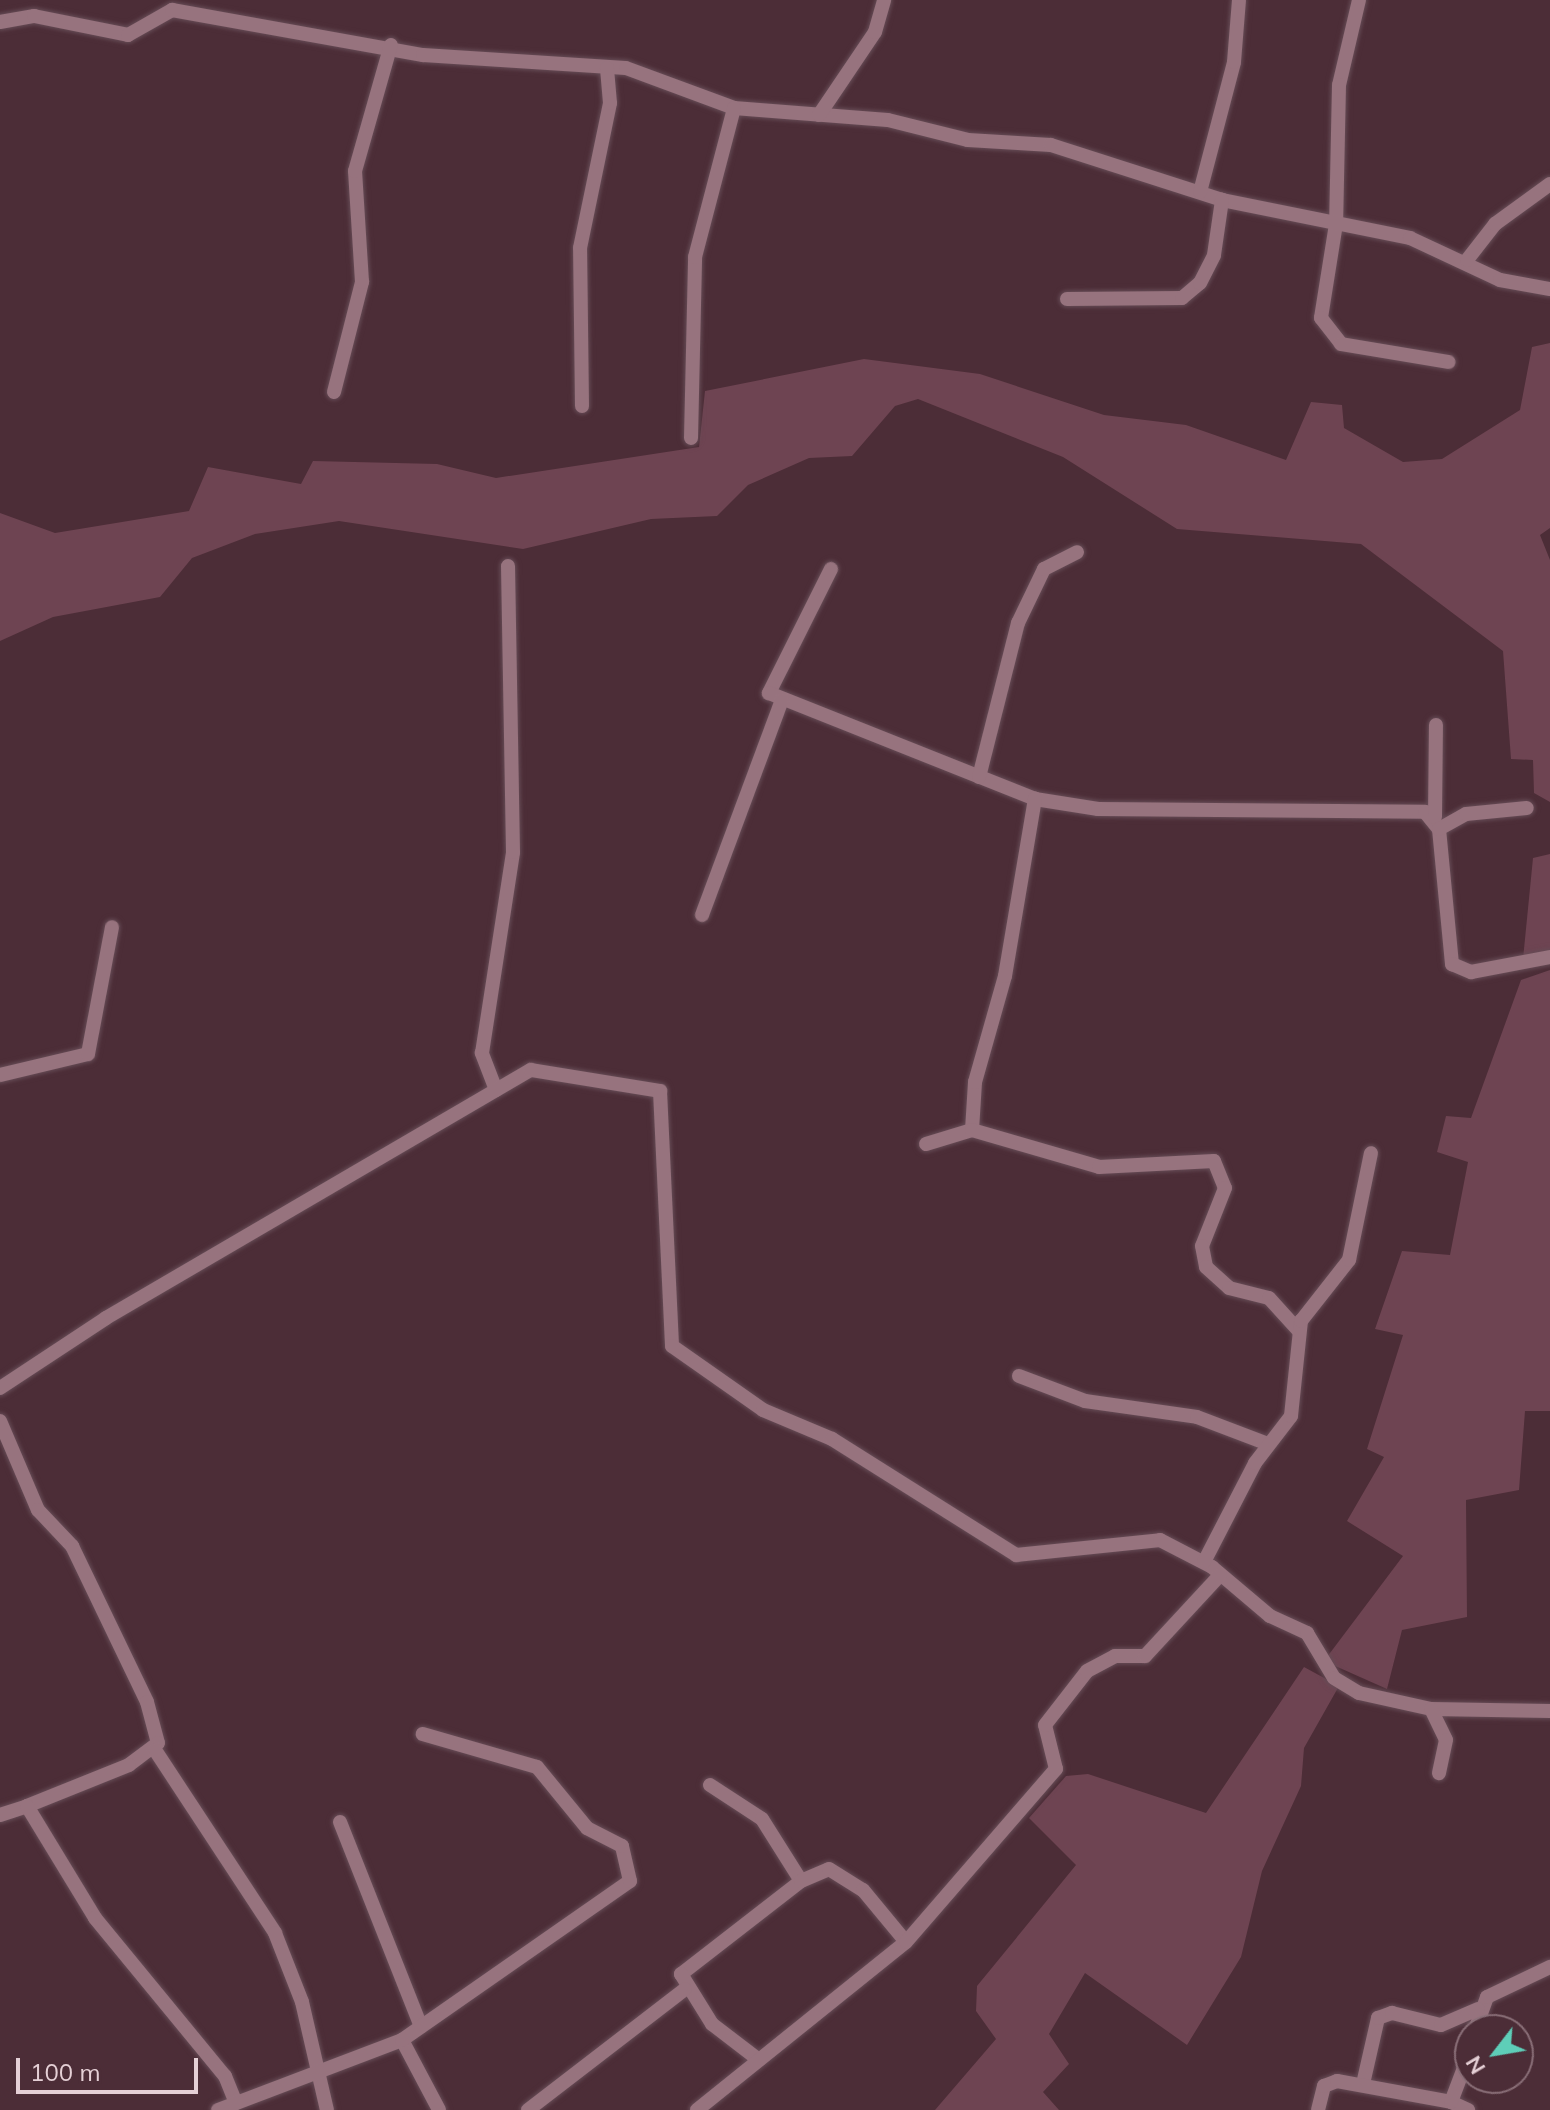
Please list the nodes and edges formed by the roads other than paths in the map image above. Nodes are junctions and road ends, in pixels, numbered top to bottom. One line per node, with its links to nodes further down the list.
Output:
1 (884, 0): 8 (street)
2 (1239, 0): 10 (street)
3 (1359, 0): 12 (street)
4 (0, 22): 5 (street)
5 (391, 45): 6 (street); 17 (street)
6 (607, 68): 7 (street); 18 (street)
7 (734, 108): 8 (street); 19 (street)
8 (819, 115): 10 (street)
9 (1550, 184): 13 (street)
10 (1200, 192): 11 (street)
11 (1222, 200): 12 (street); 15 (street)
12 (1336, 224): 13 (street); 16 (street)
13 (1467, 260): 14 (street)
14 (1550, 289)
15 (1067, 299)
16 (1449, 362)
17 (334, 392)
18 (582, 406)
19 (691, 438)
20 (1077, 552): 25 (street)
21 (508, 566): 33 (street)
22 (831, 569): 23 (street)
23 (782, 700): 25 (street); 29 (street)
24 (1436, 725): 28 (street)
25 (979, 777): 26 (street)
26 (1035, 799): 28 (street); 34 (street)
27 (1527, 808): 28 (street)
28 (1437, 823): 31 (street)
29 (702, 915)
30 (112, 927): 32 (street)
31 (1550, 957)
32 (0, 1075)
33 (496, 1090): 39 (street); 42 (street)
34 (972, 1130): 35 (street); 37 (street)
35 (926, 1144)
36 (1371, 1153): 37 (street)
37 (1298, 1330): 41 (street)
38 (1019, 1376): 41 (street)
39 (0, 1388)
40 (0, 1421): 47 (street)
41 (1268, 1444): 42 (street)
42 (1204, 1562): 43 (street)
43 (1220, 1575): 44 (street); 54 (street)
44 (1431, 1709): 45 (street); 48 (street)
45 (1550, 1711)
46 (423, 1734): 59 (street)
47 (155, 1750): 50 (street); 62 (street)
48 (1439, 1773)
49 (710, 1785): 53 (street)
50 (27, 1806): 51 (street); 66 (street)
51 (0, 1815)
52 (340, 1822): 59 (street)
53 (801, 1881): 54 (street); 56 (street)
54 (906, 1942): 61 (street)
55 (1550, 1967): 57 (street)
56 (685, 1989): 61 (street); 70 (street)
57 (1478, 2009): 58 (street); 63 (street)
58 (1477, 2014)
59 (421, 2027): 60 (street)
60 (402, 2040): 62 (street); 69 (street)
61 (759, 2060): 71 (street)
62 (314, 2072): 66 (street); 68 (street)
63 (1363, 2084): 65 (street); 72 (street)
64 (1454, 2094): 65 (street)
65 (1451, 2102): 73 (street)
66 (236, 2103): 67 (street)
67 (218, 2110)
68 (327, 2110)
69 (439, 2110)
70 (528, 2110)
71 (697, 2110)
72 (1318, 2110)
73 (1468, 2110)

